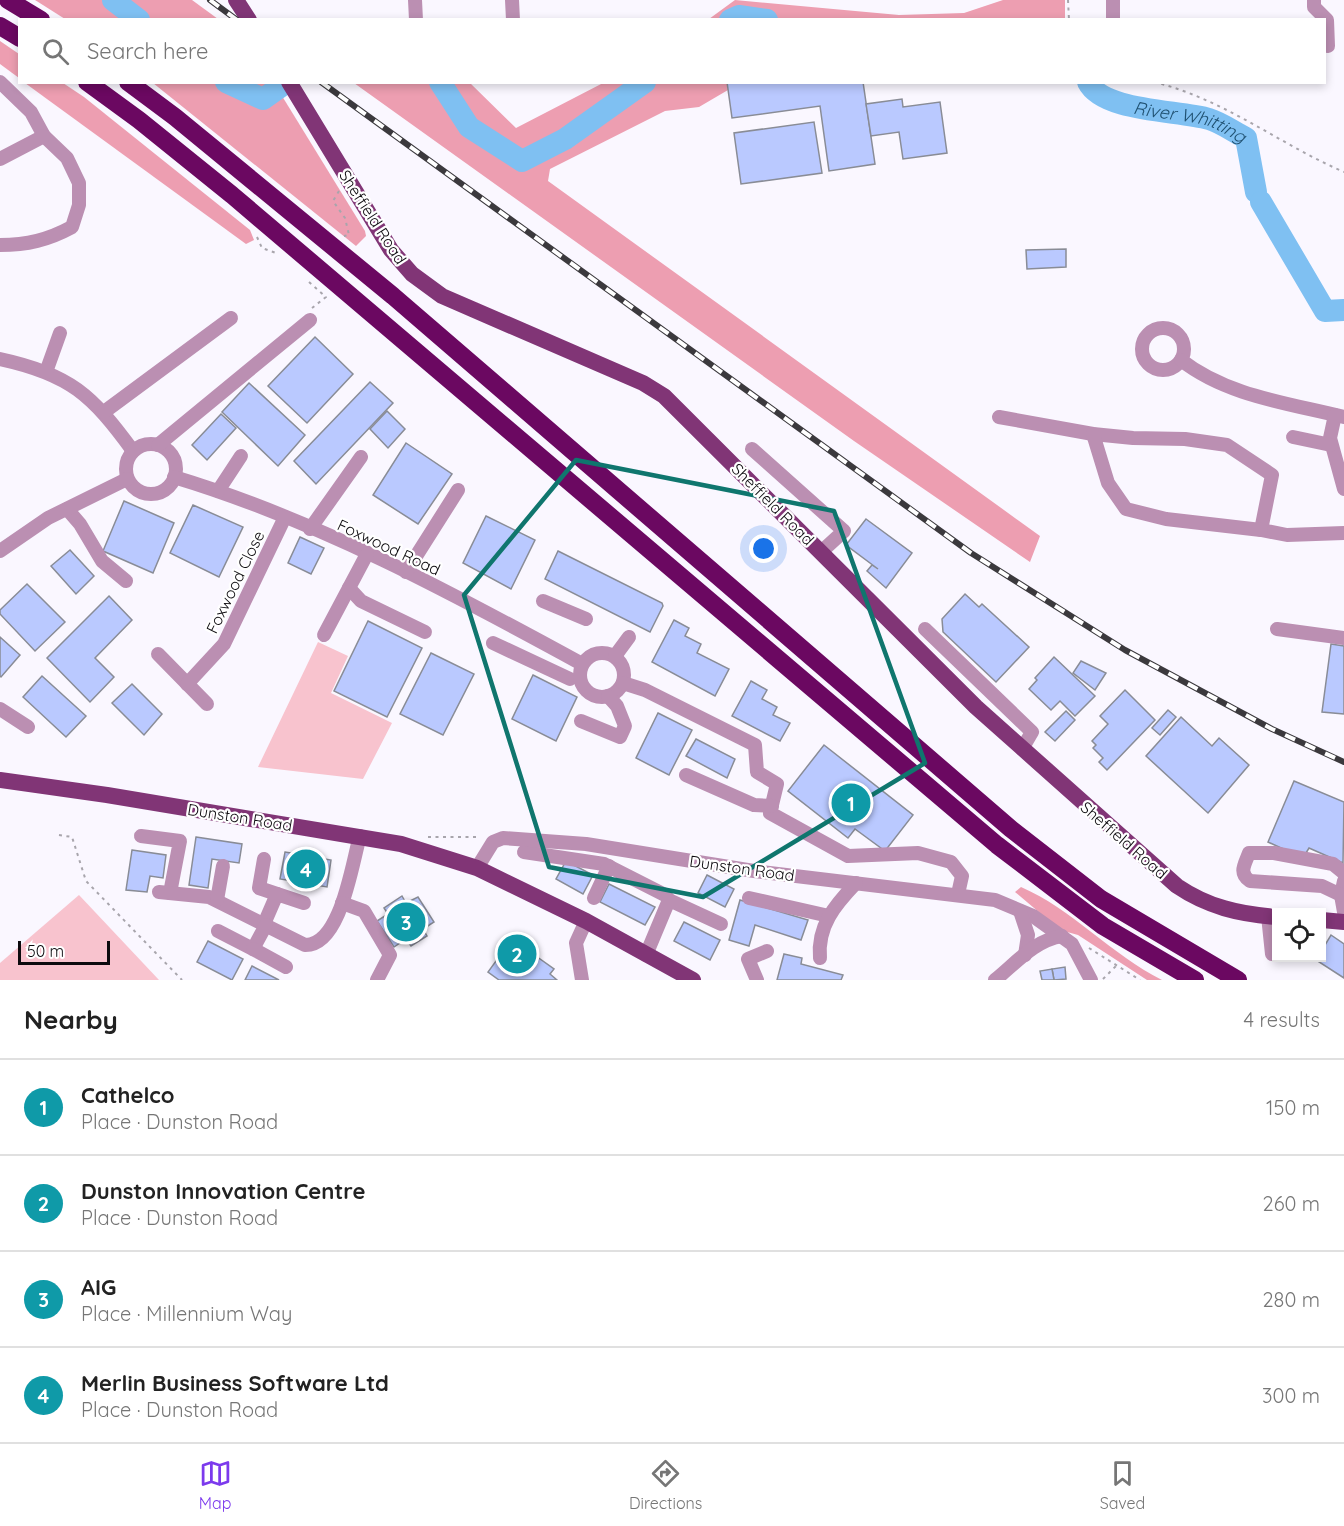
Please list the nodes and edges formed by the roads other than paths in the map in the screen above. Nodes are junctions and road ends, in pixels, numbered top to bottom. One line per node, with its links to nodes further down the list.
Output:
1 (8, 0): 7 (highway)
2 (236, 0): 8 (main road)
3 (415, 0): 9 (street)
4 (512, 0): 10 (street)
5 (1113, 0): 11 (street)
6 (1314, 0): 12 (street)
7 (38, 18)
8 (248, 18)
9 (416, 18)
10 (513, 18)
11 (1113, 18)
12 (1325, 18)
13 (1326, 19): 16 (street)
14 (0, 26): 15 (highway)
15 (18, 37)
16 (1328, 46)
17 (0, 82): 21 (street)
18 (90, 84): 124 (highway)
19 (131, 84): 125 (highway)
20 (290, 84): 52 (main road, Sheffield Road)
21 (44, 136): 22 (street); 23 (street)
22 (0, 159)
23 (0, 245)
24 (308, 316): 35 (street)
25 (231, 318): 30 (street)
26 (60, 333): 29 (street)
27 (0, 359): 29 (street)
28 (1181, 360): 31 (street)
29 (46, 372): 30 (street)
30 (104, 412): 38 (street)
31 (1340, 416): 36 (street)
32 (999, 417): 33 (street)
33 (1094, 434): 49 (street); 49 (street)
34 (1293, 437): 36 (street)
35 (158, 445): 38 (street); 41 (street)
36 (1331, 445): 43 (street)
37 (752, 449): 52 (street)
38 (133, 451): 42 (street)
39 (241, 456): 45 (street)
40 (361, 457): 48 (street)
41 (174, 477): 42 (street); 45 (street, Foxwood Road)
42 (127, 478): 46 (street)
43 (1344, 489)
44 (458, 490): 54 (street)
45 (218, 491): 47 (street, Foxwood Road)
46 (67, 509): 51 (street); 55 (street)
47 (285, 517): 48 (street, Foxwood Road); 73 (street, Foxwood Close)
48 (310, 529): 53 (street, Foxwood Road)
49 (1261, 530): 50 (street)
50 (1344, 534)
51 (0, 551)
52 (821, 552): 79 (main road, Sheffield Road)
53 (367, 554): 54 (street, Foxwood Road); 56 (street)
54 (406, 572): 61 (street, Foxwood Road)
55 (126, 581)
56 (349, 588): 62 (street); 63 (street)
57 (543, 601): 58 (street)
58 (586, 619)
59 (925, 629): 79 (street)
60 (1277, 629): 65 (street)
61 (520, 630): 67 (street); 70 (street, Foxwood Road)
62 (425, 632)
63 (324, 635)
64 (629, 638): 69 (street)
65 (1344, 638)
66 (493, 643): 67 (street)
67 (509, 651): 71 (street)
68 (158, 654): 73 (street)
69 (615, 656): 70 (street); 72 (street)
70 (582, 664): 74 (street)
71 (570, 679)
72 (623, 683): 74 (street); 82 (street)
73 (187, 684): 75 (street)
74 (608, 696): 77 (street)
75 (207, 704)
76 (0, 709): 78 (street)
77 (581, 721)
78 (28, 727)
79 (1022, 749): 104 (main road, Sheffield Road)
80 (686, 775): 82 (street)
81 (0, 780): 84 (main road, Dunston Road)
82 (771, 810): 94 (street)
83 (141, 836): 97 (street)
84 (360, 836): 89 (main road, Dunston Road); 100 (street)
85 (524, 852): 88 (street)
86 (264, 859): 93 (street)
87 (223, 866): 97 (street)
88 (609, 866): 95 (street); 98 (street)
89 (477, 868): 91 (street, Dunston Road); 106 (main road, Dunston Road)
90 (1344, 873): 92 (street)
91 (856, 884): 94 (street, Dunston Road); 103 (street)
92 (1343, 888): 102 (street)
93 (277, 894): 99 (street); 109 (street)
94 (958, 894): 101 (street, Dunston Road)
95 (594, 898)
96 (749, 898): 103 (street)
97 (217, 900): 109 (street)
98 (669, 900): 108 (street); 114 (street)
99 (303, 903)
100 (342, 903): 109 (street); 118 (street)
101 (1020, 911): 111 (street, Dunston Road); 115 (street)
102 (1344, 912)
103 (829, 916): 116 (street)
104 (1272, 917)
105 (1326, 920): 107 (main road)
106 (586, 921): 114 (main road, Dunston Road); 119 (street)
107 (1344, 922)
108 (721, 924)
109 (265, 925): 112 (street)
110 (218, 931): 112 (street)
111 (1062, 936): 115 (street); 123 (street, Dunston Road)
112 (253, 950): 117 (street)
113 (767, 951): 121 (street)
114 (646, 955): 120 (main road, Dunston Road)
115 (1025, 955): 122 (street)
116 (820, 958)
117 (286, 967)
118 (377, 980)
119 (582, 980)
120 (693, 980)
121 (757, 980)
122 (995, 980)
123 (1091, 980)
124 (1195, 980)
125 (1238, 980)

